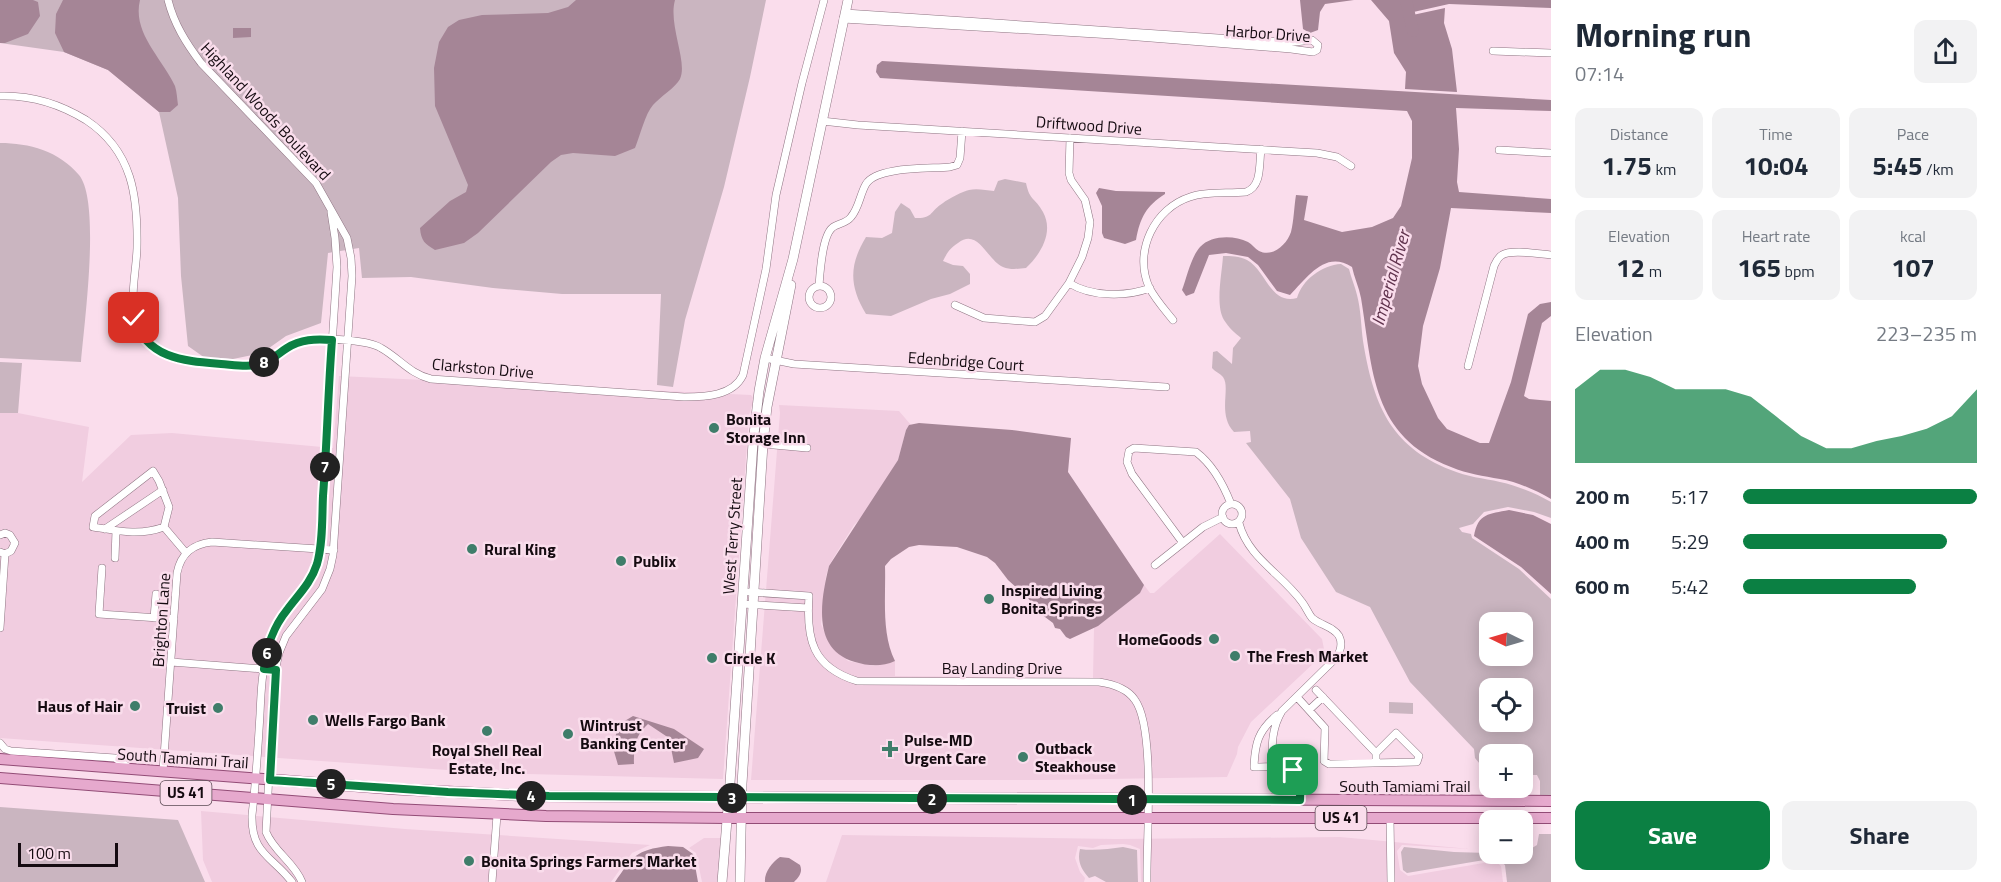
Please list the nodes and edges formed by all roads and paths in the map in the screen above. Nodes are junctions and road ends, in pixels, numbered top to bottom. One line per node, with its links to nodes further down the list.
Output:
1 (168, 0): 15 (street, Highland Woods Boulevard)
2 (824, 0): 24 (street, Clarkston Drive)
3 (848, 0): 4 (street, West Terry Street)
4 (844, 16): 4 (street, Harbor Drive); 8 (street, West Terry Street)
5 (1492, 51): 6 (street)
6 (1551, 53)
7 (0, 96): 23 (street, Clarkston Drive)
8 (822, 121): 9 (street, Driftwood Drive); 17 (street, West Terry Street)
9 (962, 131): 10 (street, Driftwood Drive); 19 (street)
10 (1070, 138): 11 (street, Driftwood Drive); 18 (street)
11 (1260, 149): 14 (street, Driftwood Drive); 20 (street)
12 (1499, 150): 13 (street)
13 (1551, 153)
14 (1351, 166)
15 (330, 207): 23 (street, Highland Woods Boulevard); 24 (street, Highland Woods Boulevard)
16 (1551, 255): 27 (street)
17 (793, 259): 25 (street, West Terry Street); 26 (street, West Terry Street)
18 (1070, 283): 20 (street); 21 (street)
19 (819, 286)
20 (1150, 288): 22 (street)
21 (956, 305)
22 (1173, 320)
23 (332, 340): 24 (street, Clarkston Drive); 40 (street, Highland Woods Boulevard)
24 (348, 342): 41 (street, Highland Woods Boulevard)
25 (765, 358): 26 (street, Edenbridge Court); 47 (street, West Terry Street)
26 (776, 360): 28 (street, Edenbridge Court); 29 (street, West Terry Street)
27 (1468, 366)
28 (1166, 387)
29 (764, 444): 30 (street); 48 (street, West Terry Street)
30 (807, 448)
31 (163, 490): 35 (street); 36 (street); 36 (street)
32 (1231, 504): 33 (street); 34 (street); 39 (street)
33 (1222, 517): 34 (street); 39 (street)
34 (1239, 523): 60 (street)
35 (164, 527): 37 (street); 43 (street)
36 (105, 529): 37 (street)
37 (116, 531): 44 (street)
38 (0, 535): 42 (street)
39 (1183, 543): 45 (street)
40 (319, 550): 41 (street, Brighton Lane); 43 (street, Brighton Lane); 57 (street, Highland Woods Boulevard)
41 (334, 550): 58 (street, Highland Woods Boulevard)
42 (2, 553): 55 (street)
43 (186, 553): 54 (street, Brighton Lane)
44 (115, 558)
45 (1155, 565)
46 (102, 568): 53 (street)
47 (743, 591): 48 (street, Bay Landing Drive); 50 (street, West Terry Street)
48 (755, 592): 51 (street, West Terry Street); 52 (street, Bay Landing Drive)
49 (156, 594): 53 (street)
50 (742, 604): 51 (street); 74 (street, West Terry Street)
51 (754, 604): 52 (street); 75 (street, West Terry Street)
52 (808, 608): 78 (street, Bay Landing Drive)
53 (154, 618): 54 (street)
54 (174, 619): 56 (street, Brighton Lane)
55 (0, 628)
56 (171, 662): 57 (street); 70 (street, Brighton Lane)
57 (264, 669): 58 (street); 72 (street, Highland Woods Boulevard)
58 (276, 670): 73 (street, Highland Woods Boulevard)
59 (1316, 690): 61 (street)
60 (1297, 697): 62 (street); 63 (street)
61 (1323, 697): 62 (street); 65 (street)
62 (1309, 710): 67 (street)
63 (1282, 711): 68 (street); 68 (street)
64 (0, 744): 69 (street)
65 (1376, 753): 67 (street); 67 (street)
66 (0, 759): 69 (main road, South Tamiami Trail / US 41)
67 (1376, 763)
68 (1272, 767): 79 (street)
69 (130, 768): 70 (main road, South Tamiami Trail / US 41)
70 (163, 771): 72 (main road, South Tamiami Trail / US 41)
71 (0, 778): 76 (main road, South Tamiami Trail / US 41)
72 (256, 778): 73 (main road, South Tamiami Trail / US 41); 76 (street, Highland Woods Boulevard)
73 (270, 780): 74 (main road, South Tamiami Trail / US 41); 77 (street, Highland Woods Boulevard)
74 (729, 798): 75 (main road, South Tamiami Trail / US 41); 82 (street, West Terry Street)
75 (741, 798): 78 (main road, South Tamiami Trail / US 41); 83 (street, West Terry Street)
76 (254, 799): 77 (main road, South Tamiami Trail / US 41); 87 (street, Highland Woods Boulevard)
77 (268, 800): 81 (main road, South Tamiami Trail / US 41); 88 (street, Highland Woods Boulevard)
78 (1148, 800): 79 (main road, South Tamiami Trail / US 41); 84 (street, Bay Landing Drive)
79 (1300, 800): 80 (main road, South Tamiami Trail / US 41)
80 (1551, 801)
81 (497, 814): 82 (main road, South Tamiami Trail / US 41); 89 (street)
82 (727, 818): 83 (main road, South Tamiami Trail / US 41); 90 (street, West Terry Street)
83 (741, 818): 84 (main road, South Tamiami Trail / US 41); 91 (street, West Terry Street)
84 (1148, 818): 85 (main road, South Tamiami Trail / US 41); 92 (street, Bay Landing Drive)
85 (1390, 818): 86 (main road, South Tamiami Trail / US 41); 93 (street)
86 (1551, 818)
87 (292, 882)
88 (302, 882)
89 (492, 882)
90 (722, 882)
91 (740, 882)
92 (1147, 882)
93 (1391, 882)

